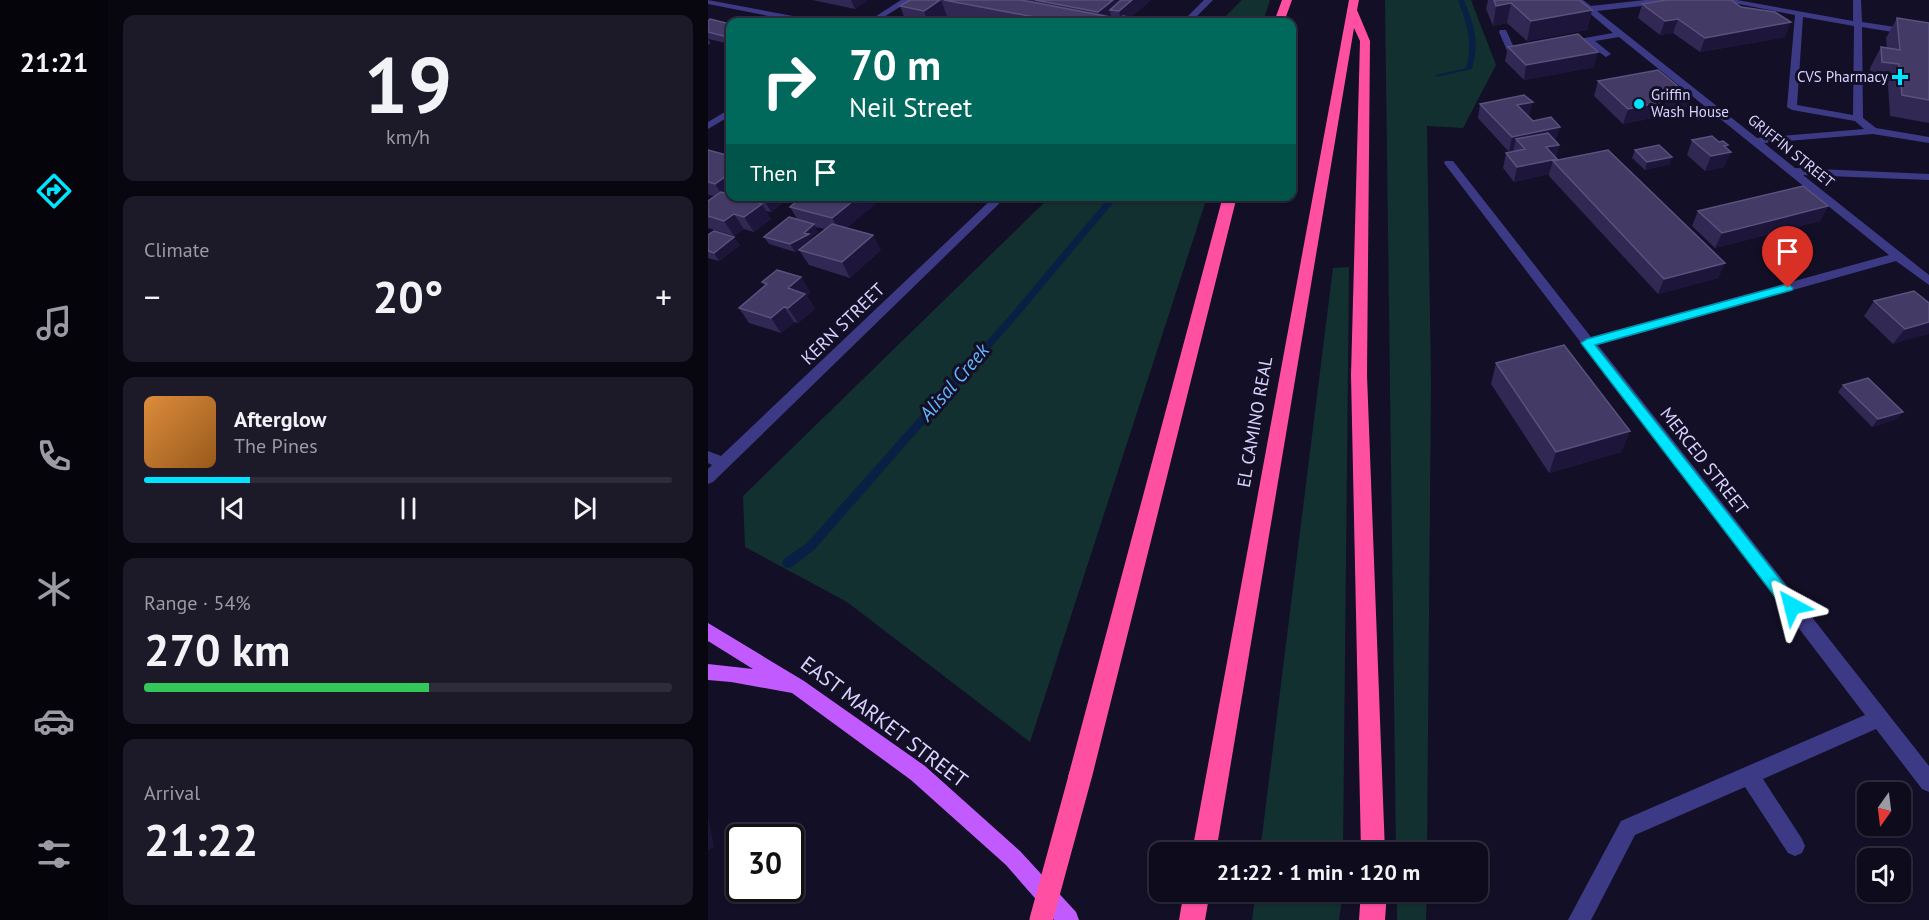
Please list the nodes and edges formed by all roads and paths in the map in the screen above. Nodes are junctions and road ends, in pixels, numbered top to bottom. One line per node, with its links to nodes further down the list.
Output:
1 (907, 0): 13 (street)
2 (1209, 0): 14 (street)
3 (1287, 0): 15 (highway)
4 (1578, 0): 10 (street, GRIFFIN STREET)
5 (1668, 0): 10 (street)
6 (1722, 0): 11 (street)
7 (1857, 0): 16 (street)
8 (708, 1): 12 (street)
9 (1353, 5): 47 (highway, EL CAMINO REAL); 48 (highway)
10 (1589, 9): 18 (street, GRIFFIN STREET)
11 (1799, 14): 16 (street); 25 (street)
12 (790, 18)
13 (878, 18)
14 (1190, 18)
15 (1280, 18)
16 (1858, 24): 19 (street); 25 (street)
17 (1503, 32): 22 (street)
18 (1621, 34): 20 (street); 29 (street, GRIFFIN STREET)
19 (1929, 35)
20 (1588, 40): 21 (street); 23 (street)
21 (1554, 45)
22 (1533, 49)
23 (1606, 54)
24 (726, 115): 26 (street)
25 (1858, 119): 27 (street)
26 (708, 126)
27 (1873, 131): 28 (street); 29 (street)
28 (1929, 140)
29 (1754, 141): 31 (street, GRIFFIN STREET)
30 (1449, 163): 37 (street, MERCED STREET)
31 (1792, 171): 32 (street); 35 (street, GRIFFIN STREET)
32 (1929, 177)
33 (997, 201): 39 (street, KERN STREET)
34 (1229, 201): 52 (highway, bridge)
35 (1899, 256): 36 (street, GRIFFIN STREET); 37 (street)
36 (1929, 280)
37 (1587, 343): 44 (street, MERCED STREET)
38 (708, 457): 39 (street)
39 (723, 463): 40 (street, KERN STREET)
40 (708, 478)
41 (708, 631): 43 (main road, EAST MARKET STREET)
42 (708, 672): 43 (main road)
43 (798, 687): 53 (main road, EAST MARKET STREET)
44 (1879, 718): 45 (street); 46 (street, MERCED STREET)
45 (1749, 776): 49 (street); 56 (street)
46 (1929, 782)
47 (1206, 842)
48 (1373, 842)
49 (1795, 846)
50 (1195, 902): 54 (highway)
51 (1373, 902): 55 (highway)
52 (1041, 920)
53 (1068, 920)
54 (1192, 920)
55 (1372, 920)
56 (1579, 920)

